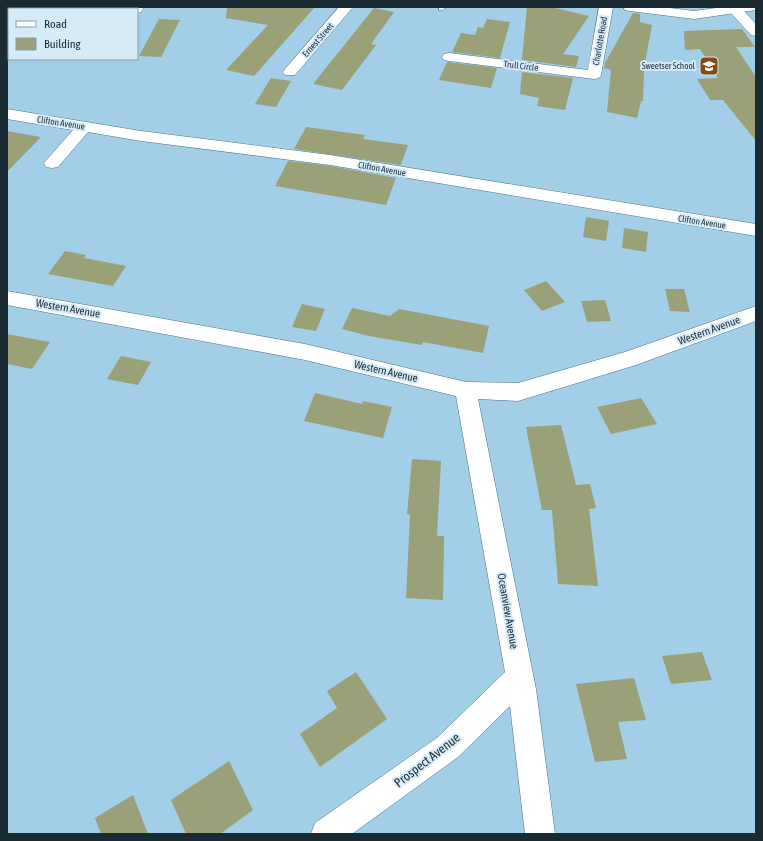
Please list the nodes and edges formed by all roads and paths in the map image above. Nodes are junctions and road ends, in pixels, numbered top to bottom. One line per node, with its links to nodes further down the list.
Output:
1 (346, 7): 8 (street, Ernest Street)
2 (606, 7): 9 (street, Charlotte Road)
3 (630, 7): 5 (street)
4 (752, 7): 5 (street)
5 (735, 9): 6 (street)
6 (756, 32)
7 (449, 57): 9 (street, Trull Circle)
8 (290, 72)
9 (594, 75)
10 (7, 114): 11 (street, Clifton Avenue)
11 (84, 127): 12 (street); 13 (street, Clifton Avenue)
12 (52, 163)
13 (756, 230)
14 (7, 298): 16 (street, Western Avenue)
15 (756, 313): 16 (street, Western Avenue)
16 (466, 390): 17 (street, Oceanview Avenue)
17 (520, 678): 18 (street, Prospect Avenue); 19 (street, Oceanview Avenue)
18 (326, 834)
19 (540, 834)

